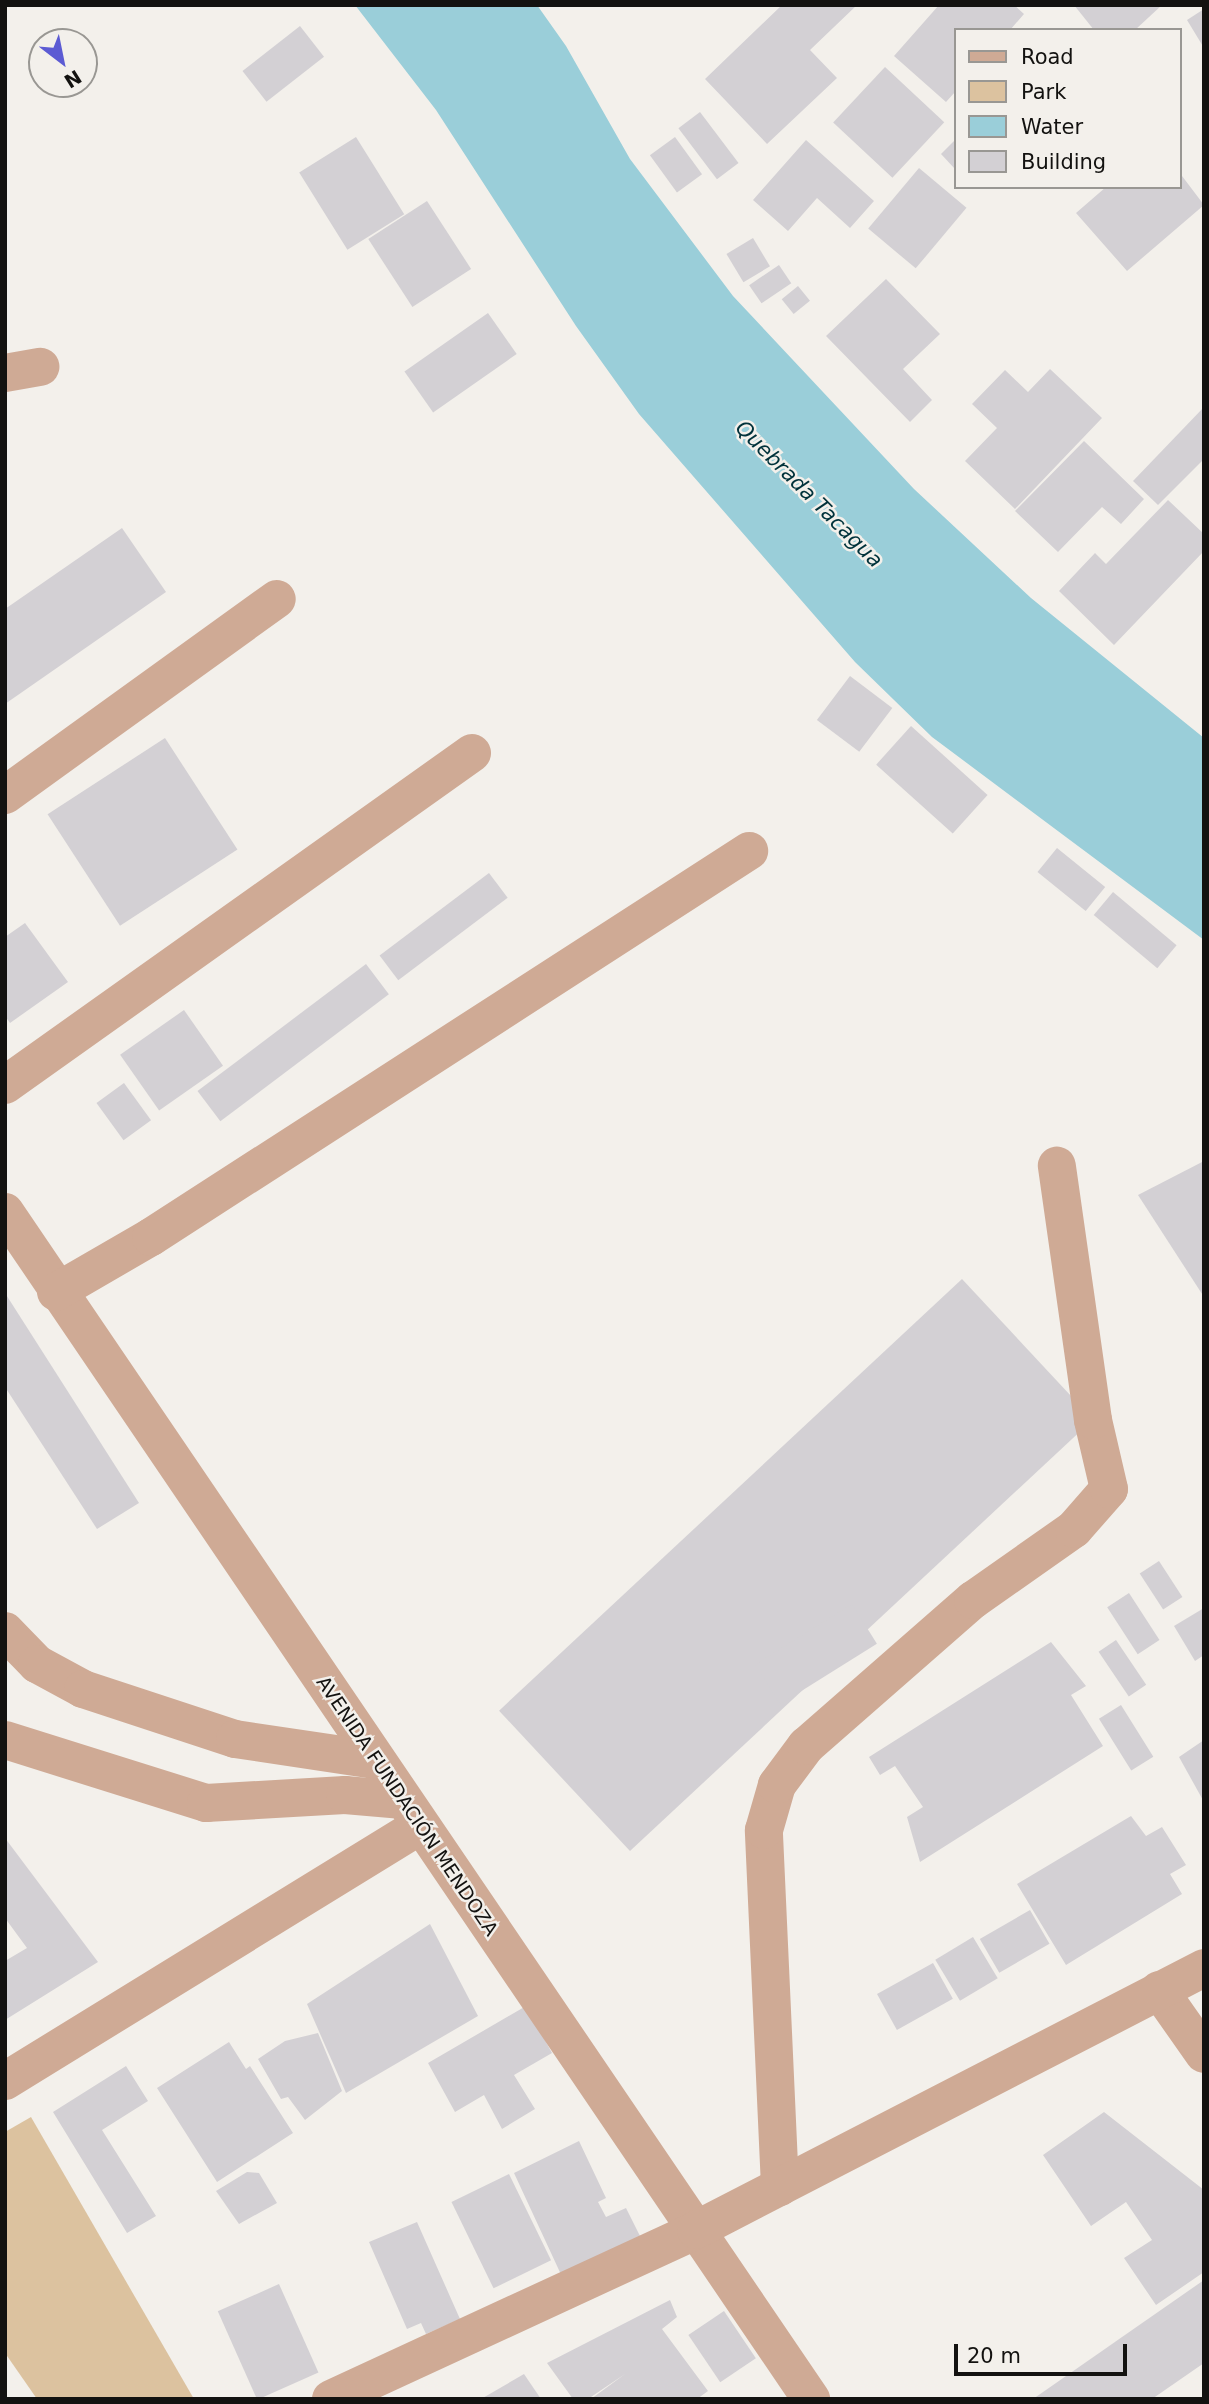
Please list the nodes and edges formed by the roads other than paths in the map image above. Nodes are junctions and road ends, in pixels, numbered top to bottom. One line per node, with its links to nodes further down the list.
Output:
1 (276, 599): 3 (street)
2 (472, 753): 5 (street)
3 (5, 795)
4 (749, 851): 8 (street)
5 (5, 1086)
6 (1057, 1166): 17 (street)
7 (5, 1212): 8 (street, AVENIDA FUNDACIÓN MENDOZA)
8 (56, 1292): 11 (street, AVENIDA FUNDACIÓN MENDOZA)
9 (5, 1631): 11 (street)
10 (11, 1749): 12 (street)
11 (376, 1760): 12 (street, AVENIDA FUNDACIÓN MENDOZA)
12 (412, 1813): 16 (street); 18 (street, AVENIDA FUNDACIÓN MENDOZA)
13 (1204, 1968): 14 (street)
14 (1159, 1990): 15 (street); 17 (street)
15 (1204, 2054)
16 (5, 2081)
17 (780, 2187): 18 (street)
18 (696, 2230): 19 (street); 20 (street, AVENIDA FUNDACIÓN MENDOZA)
19 (332, 2399)
20 (811, 2399)

